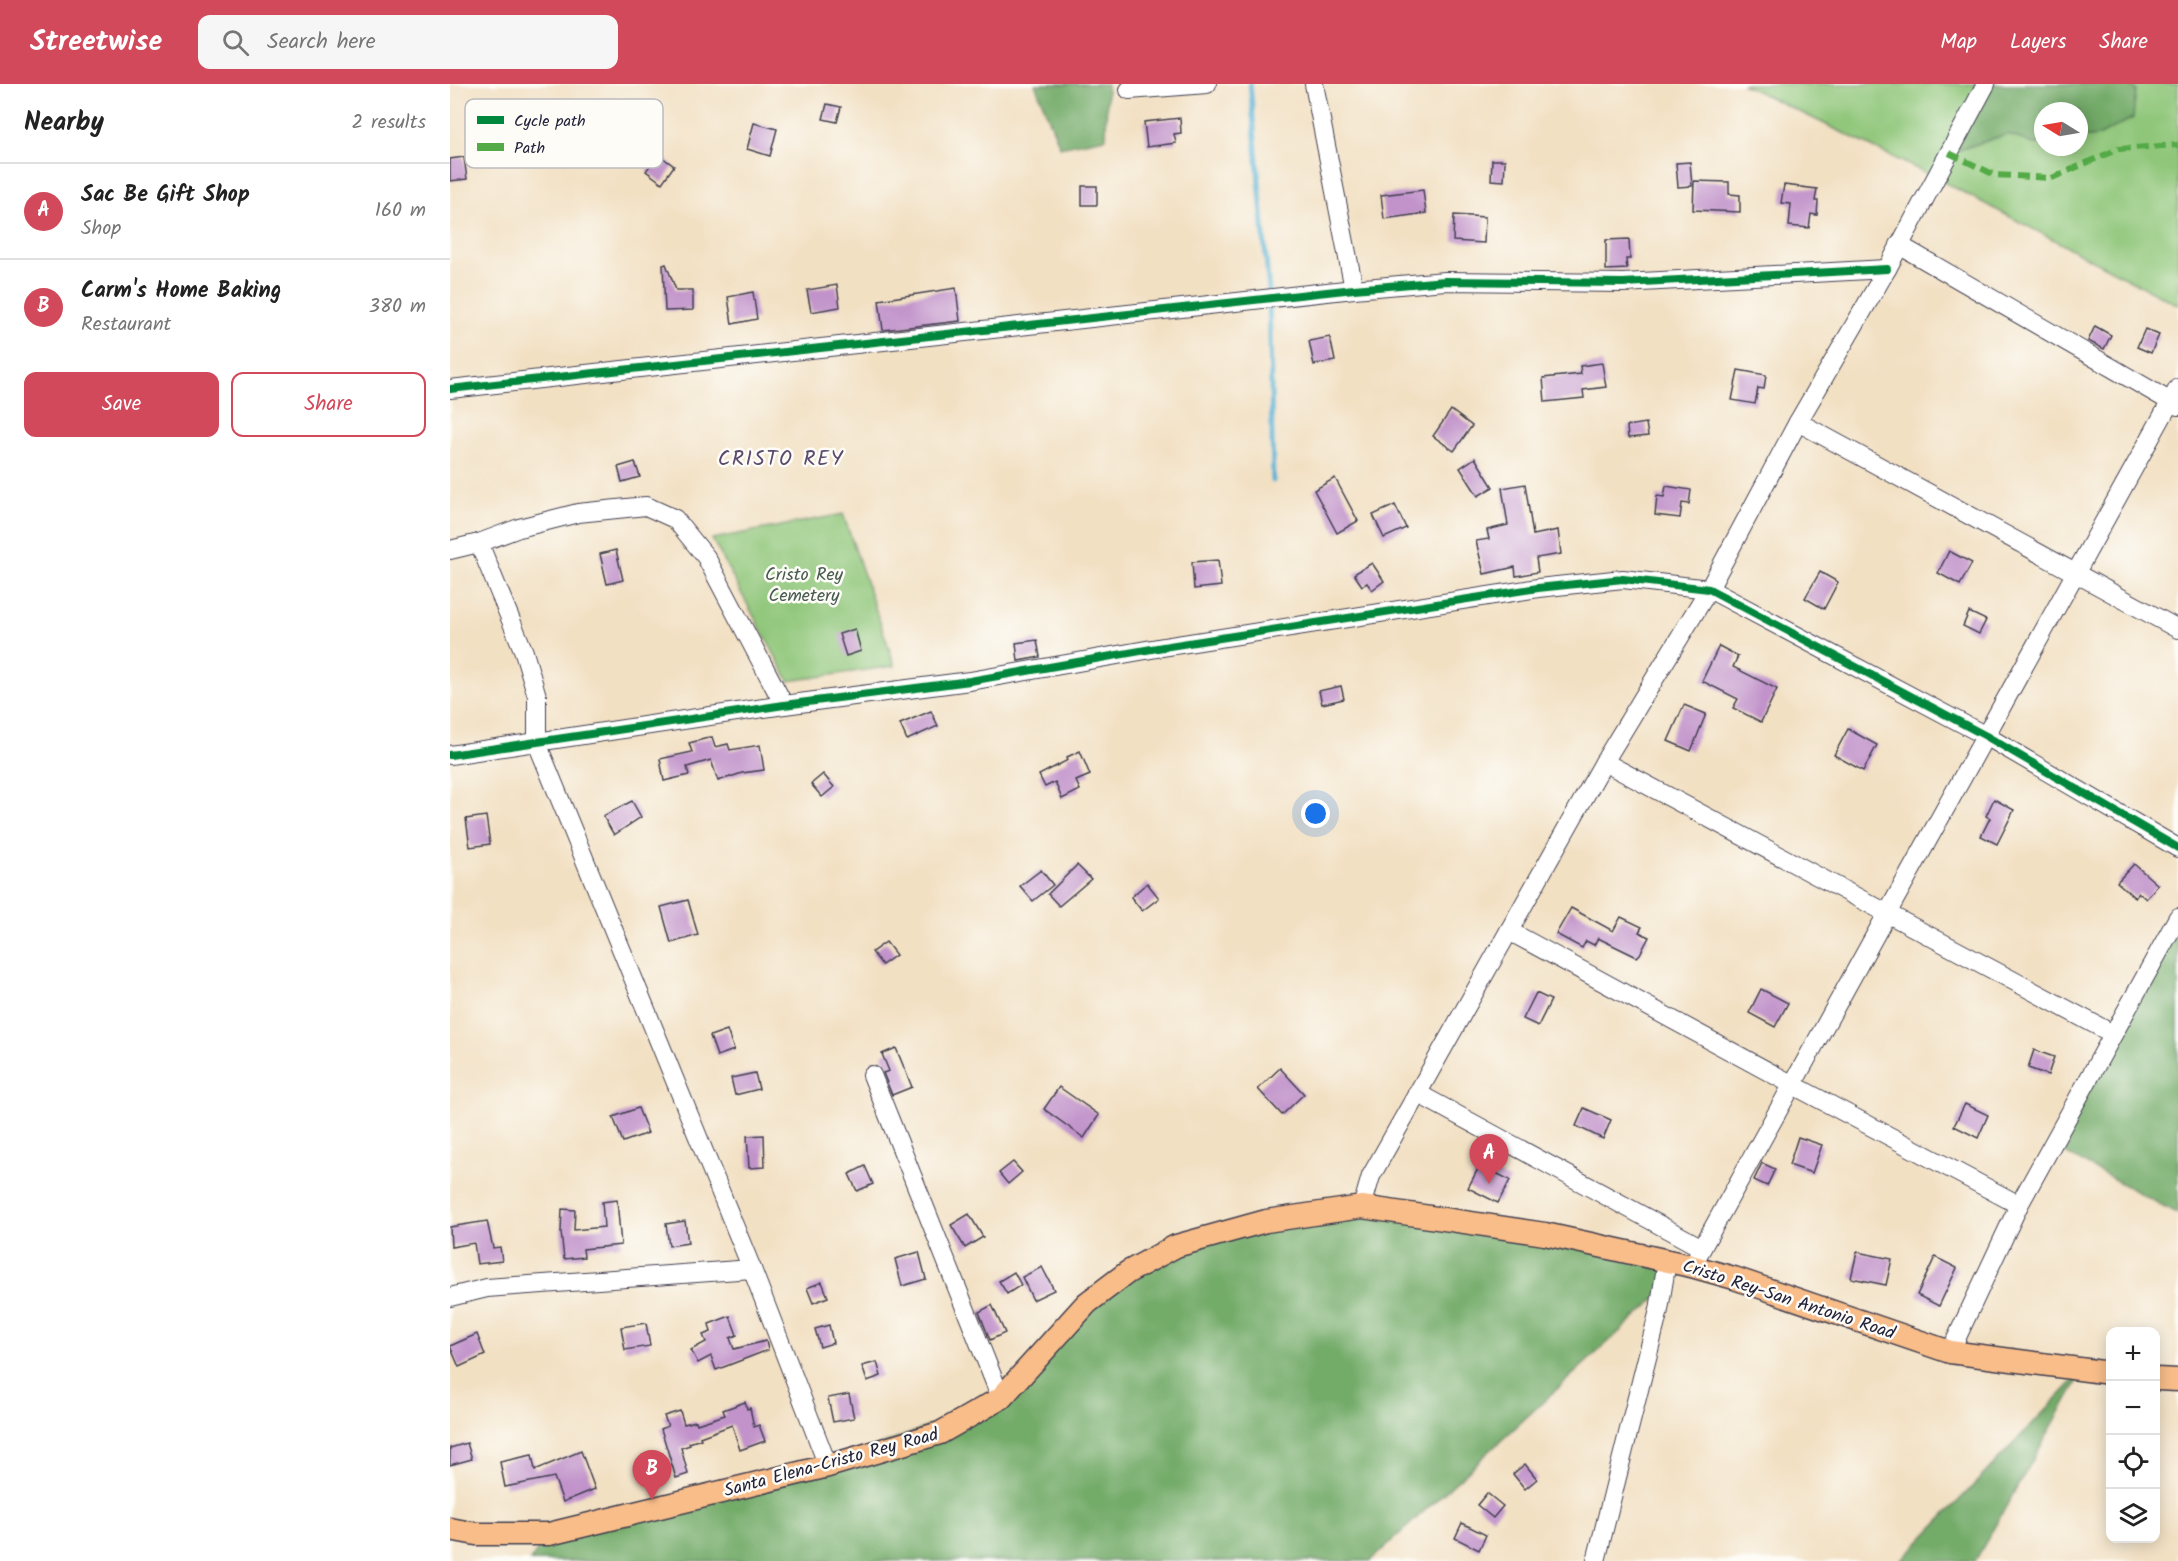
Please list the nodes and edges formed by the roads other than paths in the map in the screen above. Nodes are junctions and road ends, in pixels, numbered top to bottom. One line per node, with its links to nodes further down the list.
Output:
1 (1208, 84): 4 (street)
2 (1314, 84): 7 (street)
3 (1986, 84): 5 (street)
4 (1129, 90)
5 (1899, 245): 6 (street); 9 (street)
6 (1887, 269): 7 (street); 10 (street)
7 (1354, 289): 8 (street)
8 (450, 389)
9 (2176, 399): 13 (street)
10 (1798, 422): 13 (street); 14 (street)
11 (479, 543): 12 (street); 16 (street); 18 (street)
12 (450, 550)
13 (2076, 573): 15 (street); 17 (street)
14 (1709, 589): 16 (street); 17 (street); 20 (street)
15 (2178, 629)
16 (784, 705): 18 (street)
17 (1986, 736): 21 (street); 22 (street)
18 (537, 743): 19 (street); 33 (street)
19 (450, 755)
20 (1604, 762): 22 (street); 24 (street)
21 (2178, 848)
22 (1888, 912): 25 (street); 27 (street)
23 (2178, 916): 25 (street)
24 (1509, 931): 27 (street); 28 (street)
25 (2114, 1034): 29 (street)
26 (872, 1075): 39 (street)
27 (1793, 1085): 29 (street); 31 (street)
28 (1417, 1093): 30 (street); 31 (street)
29 (2019, 1205): 35 (street)
30 (1362, 1207): 32 (main road, Cristo Rey-San Antonio Road); 39 (main road, Santa Elena-Cristo Rey Road)
31 (1697, 1257): 32 (main road, Cristo Rey-San Antonio Road); 35 (main road, Cristo Rey-San Antonio Road)
32 (1667, 1261): 42 (street)
33 (752, 1269): 34 (street); 40 (street)
34 (450, 1297)
35 (1950, 1352): 36 (main road, Cristo Rey-San Antonio Road)
36 (2106, 1372)
37 (2160, 1379): 38 (main road)
38 (2178, 1380)
39 (1001, 1398): 40 (main road, Santa Elena-Cristo Rey Road)
40 (828, 1466): 41 (main road, Santa Elena-Cristo Rey Road)
41 (450, 1529)
42 (1596, 1561)

